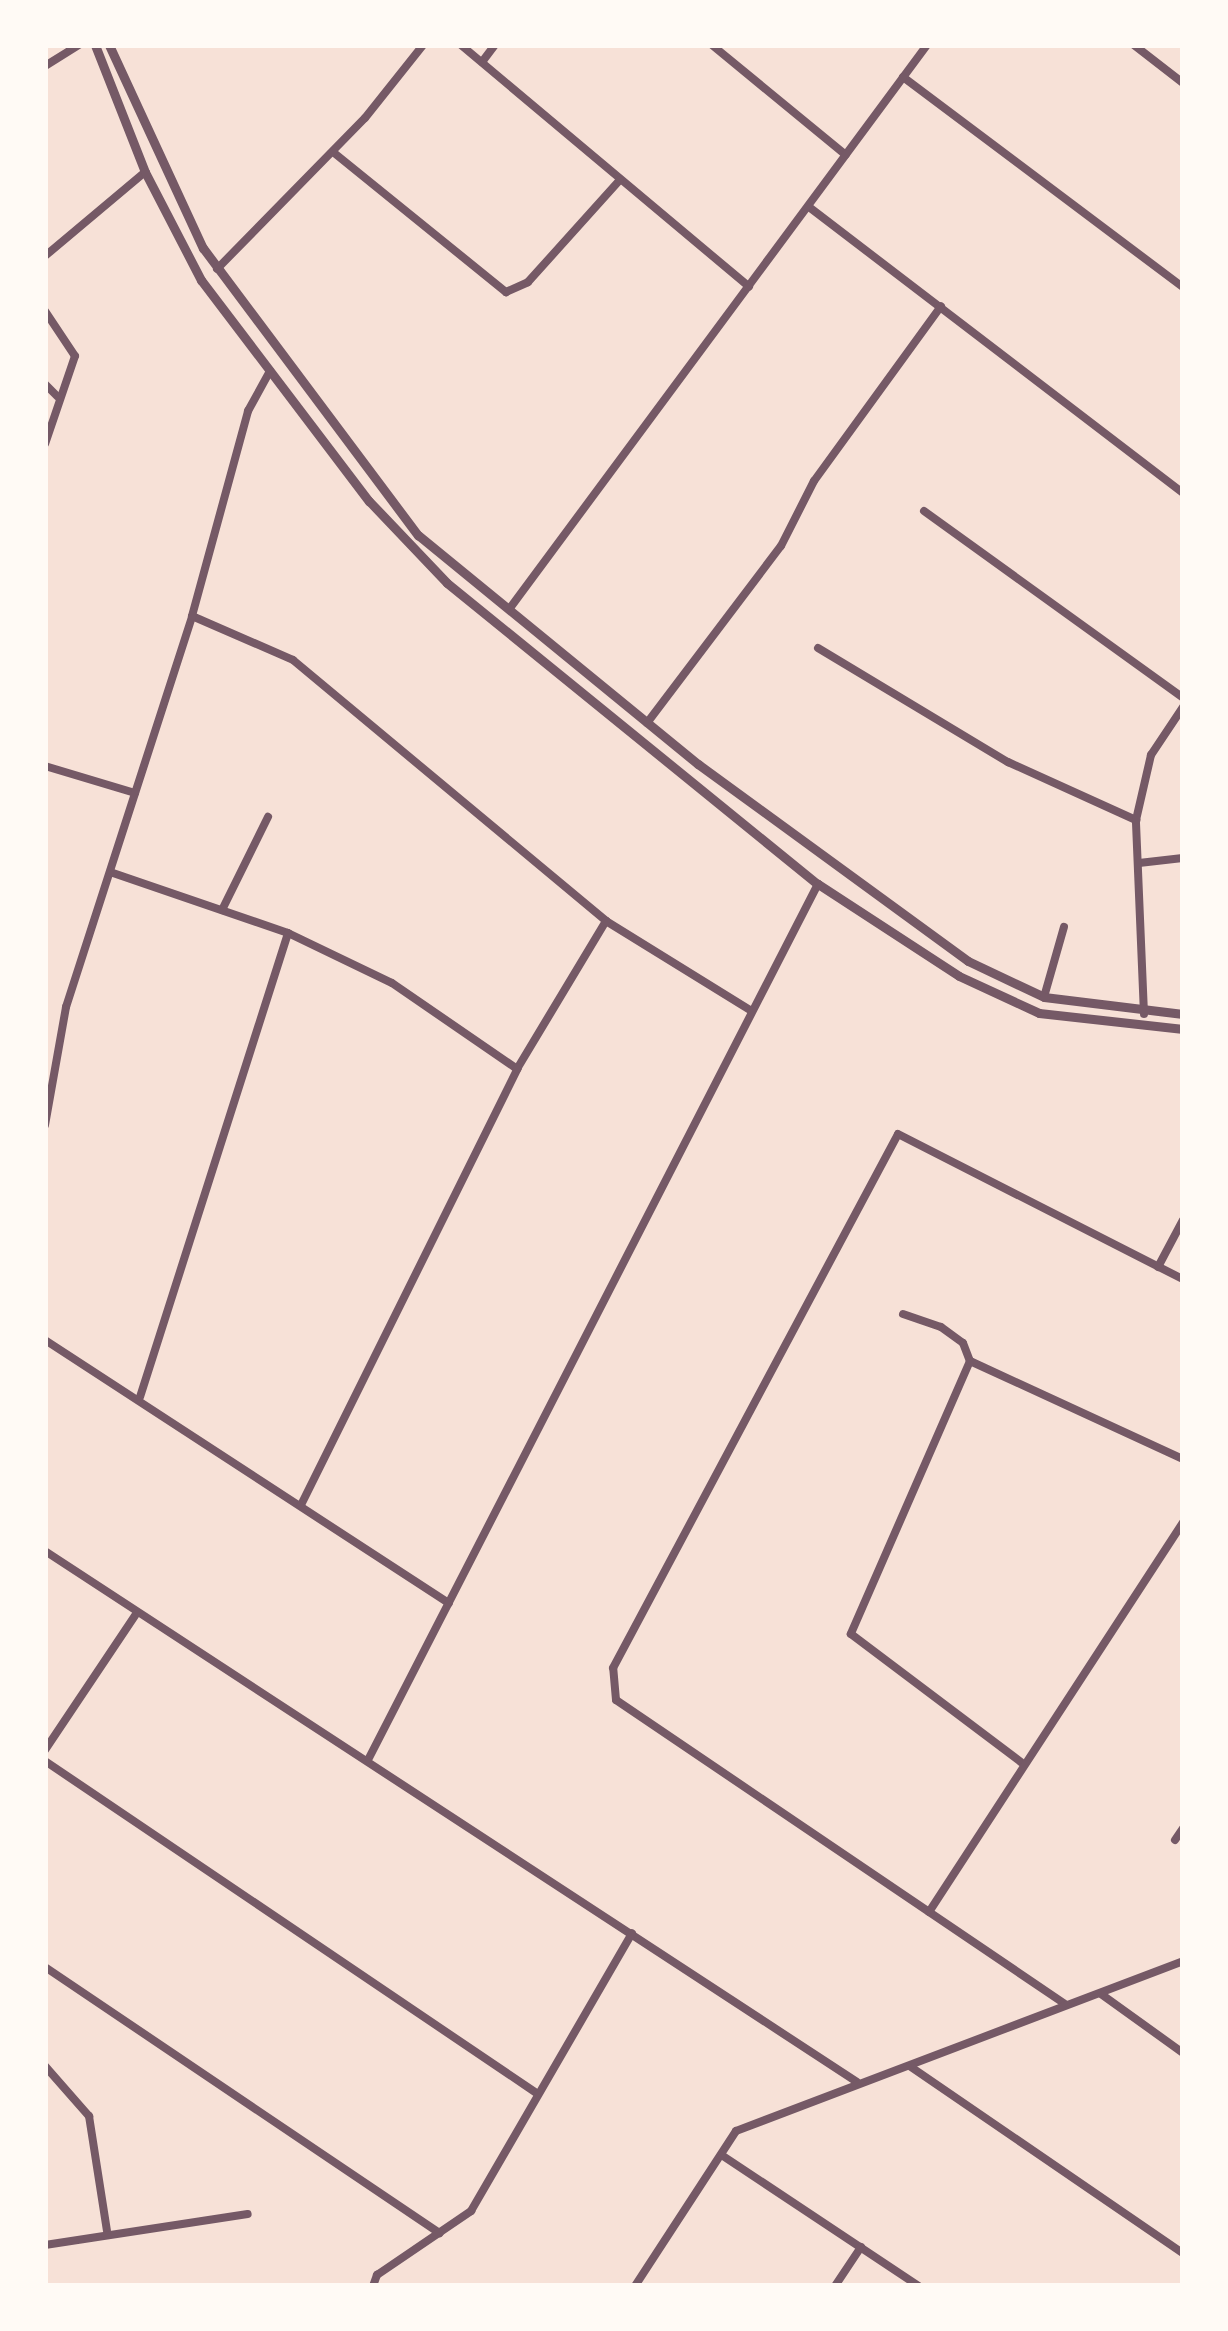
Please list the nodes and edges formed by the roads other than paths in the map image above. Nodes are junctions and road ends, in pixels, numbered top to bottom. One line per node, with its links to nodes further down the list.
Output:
1 (79, 45): 11 (street)
2 (95, 45): 16 (street)
3 (109, 45): 20 (street)
4 (423, 45): 14 (street)
5 (461, 45): 10 (street)
6 (495, 45): 10 (street)
7 (712, 45): 15 (street)
8 (927, 45): 12 (street)
9 (1134, 45): 13 (street)
10 (482, 62): 17 (street)
11 (45, 66)
12 (903, 77): 15 (street); 21 (street)
13 (1183, 83)
14 (333, 152): 17 (street); 20 (street)
15 (846, 155): 18 (street)
16 (145, 172): 19 (street); 25 (street)
17 (620, 180): 22 (street)
18 (809, 207): 22 (street); 23 (street)
19 (45, 256)
20 (218, 269): 31 (street)
21 (1183, 286)
22 (749, 287): 31 (street)
23 (941, 306): 29 (street); 38 (street)
24 (45, 311): 27 (street)
25 (271, 370): 32 (street); 36 (street)
26 (45, 384): 27 (street)
27 (58, 397): 28 (street)
28 (45, 444)
29 (1183, 493)
30 (925, 511): 35 (street)
31 (510, 608): 34 (street)
32 (192, 616): 40 (street); 48 (street)
33 (818, 648): 42 (street)
34 (608, 691): 36 (street); 38 (street)
35 (1183, 698)
36 (598, 704): 46 (street)
37 (1183, 707): 42 (street)
38 (647, 723): 51 (street)
39 (45, 766): 40 (street)
40 (135, 793): 45 (street)
41 (268, 818): 47 (street)
42 (1136, 820): 44 (street)
43 (1183, 858): 44 (street)
44 (1138, 863): 53 (street)
45 (113, 873): 47 (street); 57 (street)
46 (818, 884): 52 (street); 55 (street)
47 (222, 910): 50 (street)
48 (606, 921): 52 (street); 56 (street)
49 (1064, 927): 51 (street)
50 (288, 933): 56 (street); 64 (street)
51 (1044, 997): 53 (street)
52 (750, 1010): 69 (street)
53 (1144, 1014): 54 (street)
54 (1183, 1014)
55 (1183, 1029)
56 (517, 1069): 66 (street)
57 (45, 1125)
58 (1183, 1220): 59 (street)
59 (1158, 1267): 60 (street); 77 (street)
60 (1183, 1279)
61 (904, 1314): 63 (street)
62 (45, 1340): 64 (street)
63 (970, 1361): 65 (street); 74 (street)
64 (140, 1396): 66 (street)
65 (1183, 1459)
66 (301, 1505): 69 (street)
67 (1183, 1522): 74 (street)
68 (45, 1551): 70 (street)
69 (449, 1603): 72 (street)
70 (136, 1614): 71 (street); 72 (street)
71 (45, 1750)
72 (369, 1758): 78 (street)
73 (45, 1761): 87 (street)
74 (1021, 1762): 77 (street)
75 (1183, 1828): 76 (street)
76 (1174, 1840)
77 (929, 1912): 82 (street)
78 (632, 1933): 86 (street); 87 (street)
79 (1183, 1961): 81 (street)
80 (45, 1967): 91 (street)
81 (1100, 1994): 82 (street); 83 (street)
82 (1065, 2004): 85 (street)
83 (1183, 2053)
84 (45, 2066): 90 (street)
85 (910, 2066): 86 (street); 94 (street)
86 (857, 2082): 88 (street)
87 (538, 2094): 91 (street)
88 (723, 2156): 93 (street); 96 (street)
89 (248, 2214): 90 (street)
90 (107, 2230): 92 (street)
91 (440, 2233): 95 (street)
92 (45, 2245)
93 (861, 2247): 97 (street); 98 (street)
94 (1183, 2253)
95 (374, 2286)
96 (634, 2286)
97 (835, 2286)
98 (919, 2286)

